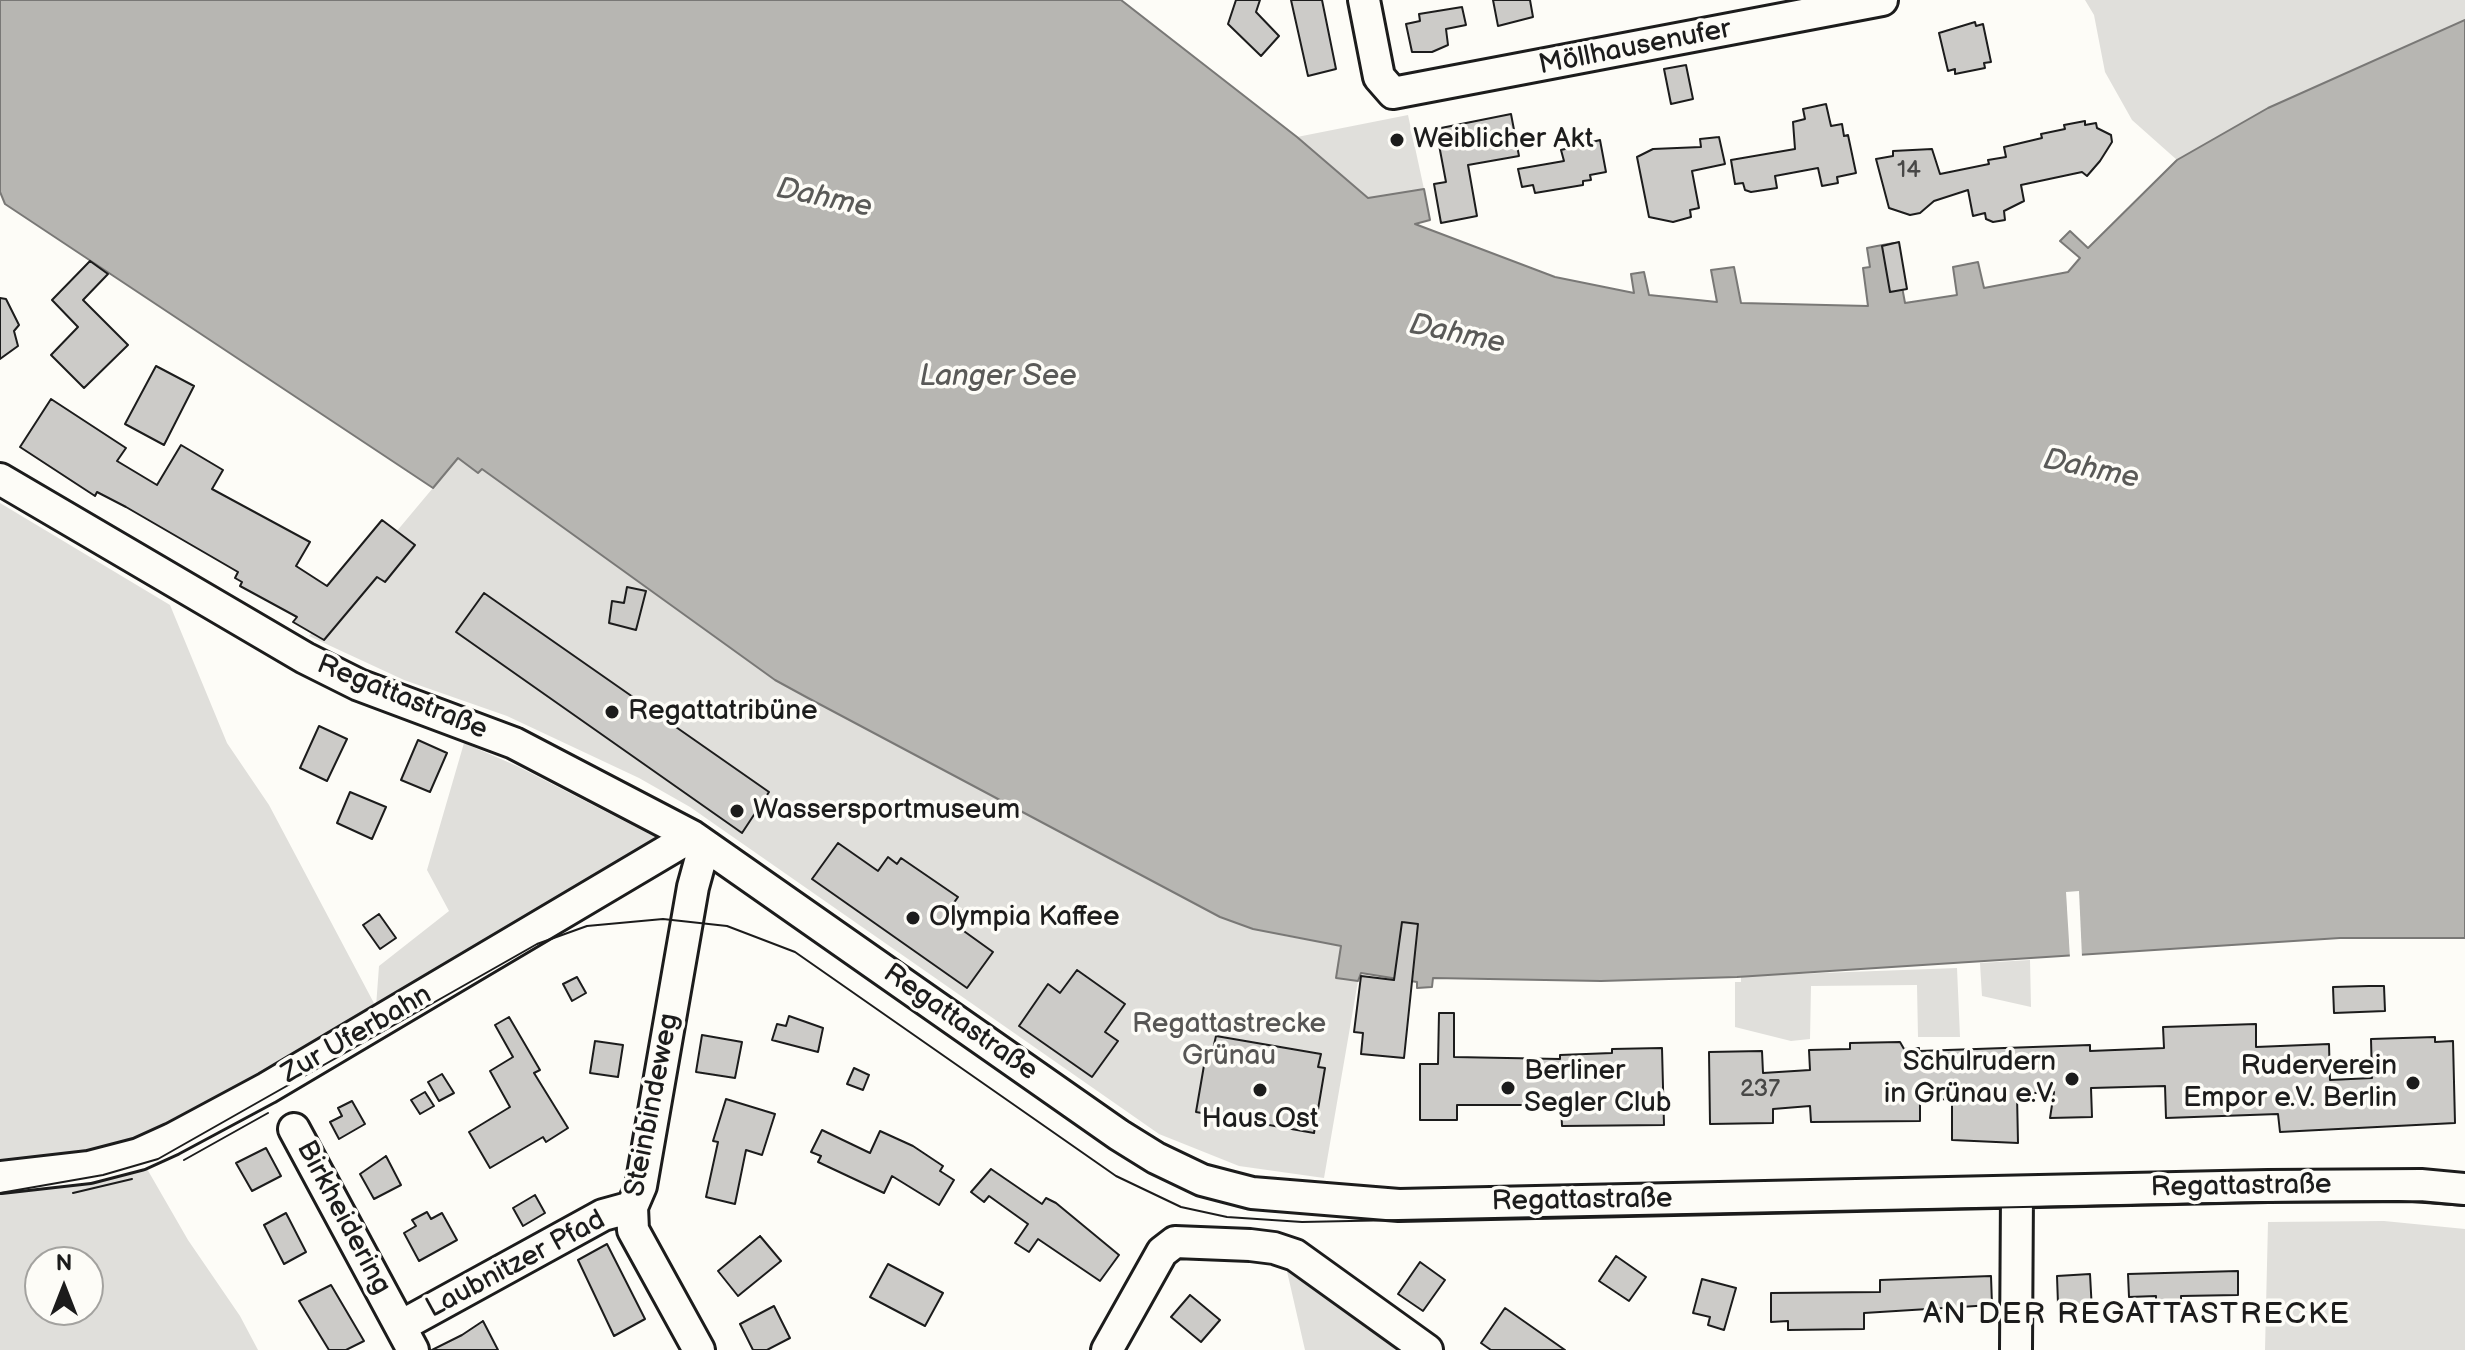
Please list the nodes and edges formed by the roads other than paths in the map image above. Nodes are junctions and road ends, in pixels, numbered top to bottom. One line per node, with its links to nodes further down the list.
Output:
1 (1364, 0): 3 (street, Möllhausenufer)
2 (1882, 0): 3 (street, Möllhausenufer)
3 (1734, 14)
4 (0, 479): 5 (street, Regattastraße)
5 (698, 842): 7 (street, Zur Uferbahn); 9 (street, Regattastraße); 11 (street, Steinbindeweg)
6 (294, 1129): 13 (street, Birkheidering)
7 (0, 1177)
8 (2465, 1189): 10 (street, Regattastraße)
9 (1252, 1193): 10 (street, Regattastraße); 12 (street)
10 (2017, 1193): 17 (street)
11 (632, 1207): 13 (street, Laubnitzer Pfad); 14 (street, Steinbindeweg)
12 (1250, 1245): 15 (street); 16 (street)
13 (407, 1338)
14 (699, 1350)
15 (1107, 1350)
16 (1427, 1350)
17 (2016, 1350)

